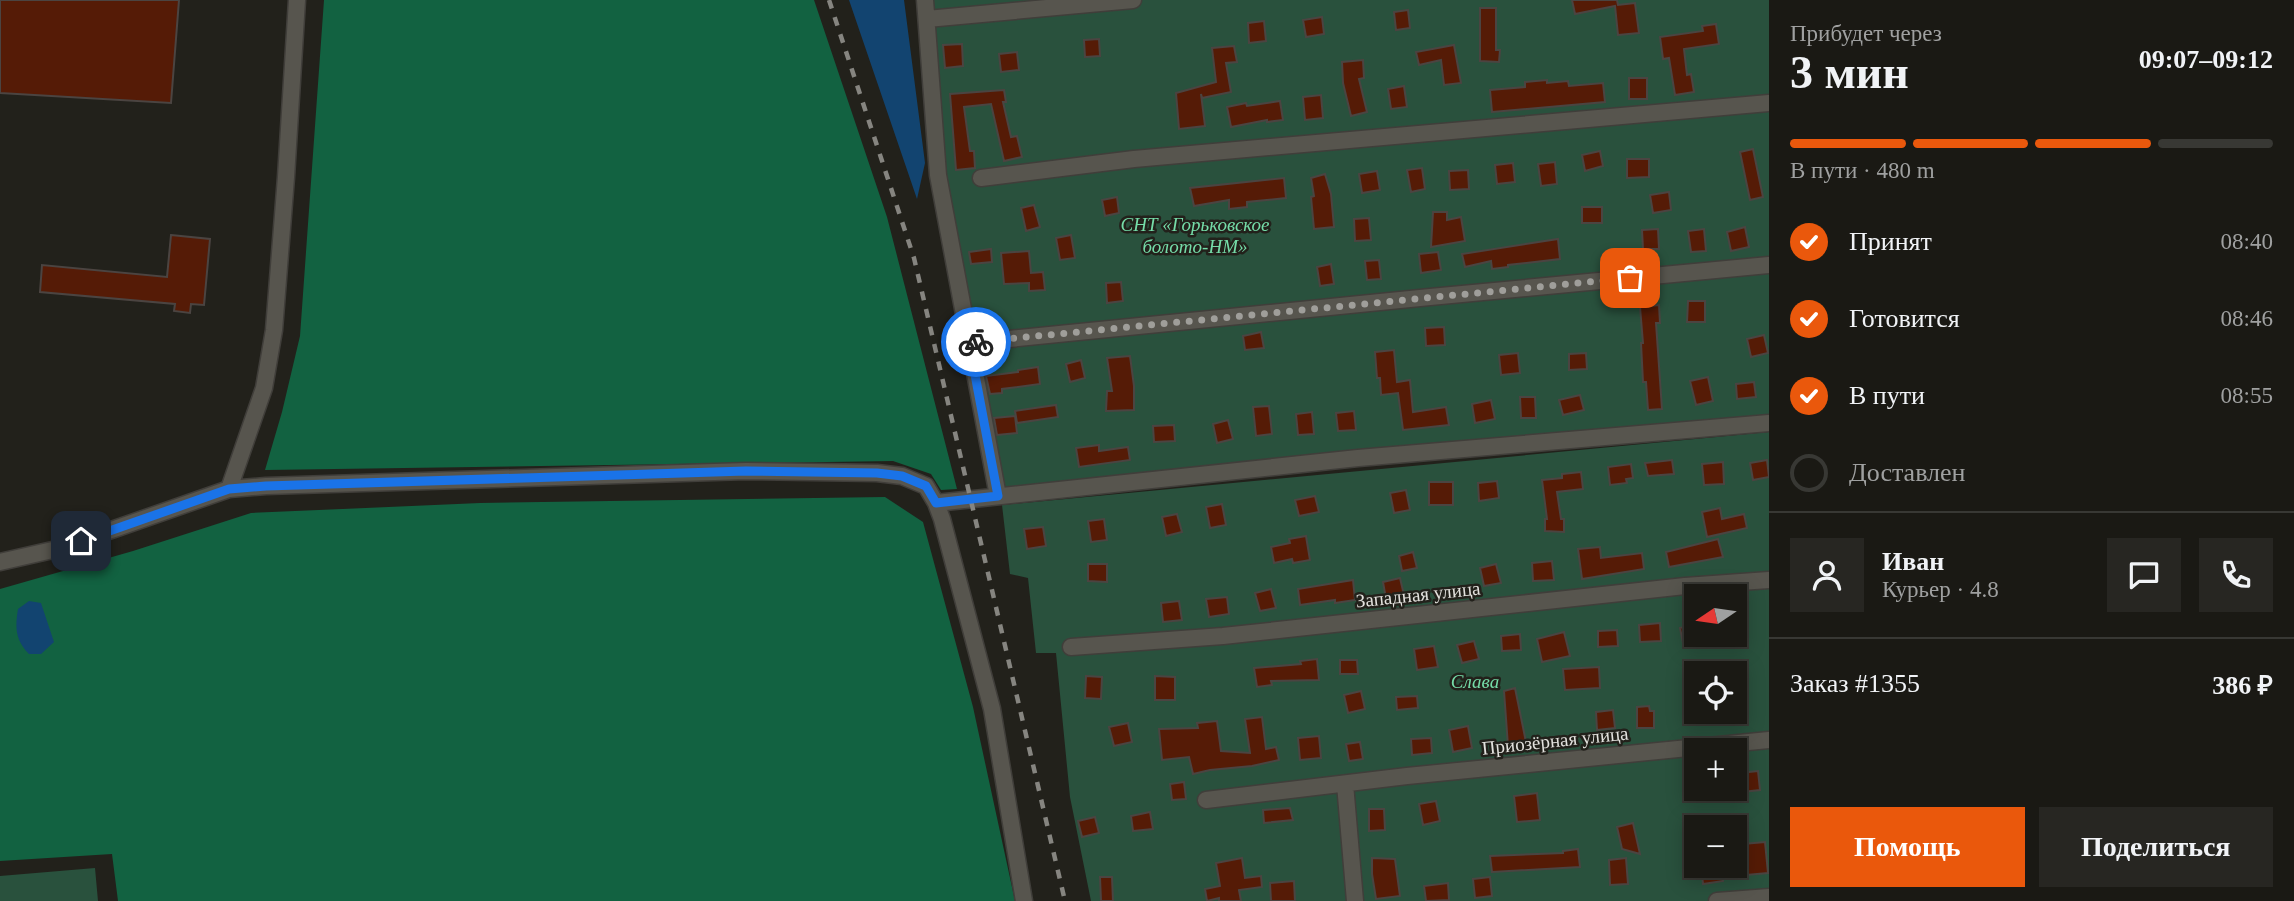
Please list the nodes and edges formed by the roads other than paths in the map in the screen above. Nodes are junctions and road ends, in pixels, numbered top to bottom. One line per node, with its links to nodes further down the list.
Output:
1 (297, 0): 10 (street)
2 (925, 0): 4 (street)
3 (1133, 0): 4 (street)
4 (927, 19): 8 (street)
5 (1769, 103): 6 (street)
6 (981, 178)
7 (1769, 265): 8 (street)
8 (969, 343): 11 (street)
9 (1769, 423): 11 (street)
10 (229, 489): 12 (street); 13 (street)
11 (998, 496): 12 (street)
12 (936, 503): 20 (street)
13 (0, 562)
14 (1769, 580): 15 (street, Западная улица)
15 (1071, 647)
16 (1769, 740): 17 (street, Приозёрная улица)
17 (1345, 784): 18 (street, Приозёрная улица); 21 (street)
18 (1206, 800)
19 (1769, 897): 22 (street)
20 (1024, 901)
21 (1355, 901)
22 (1717, 901)

